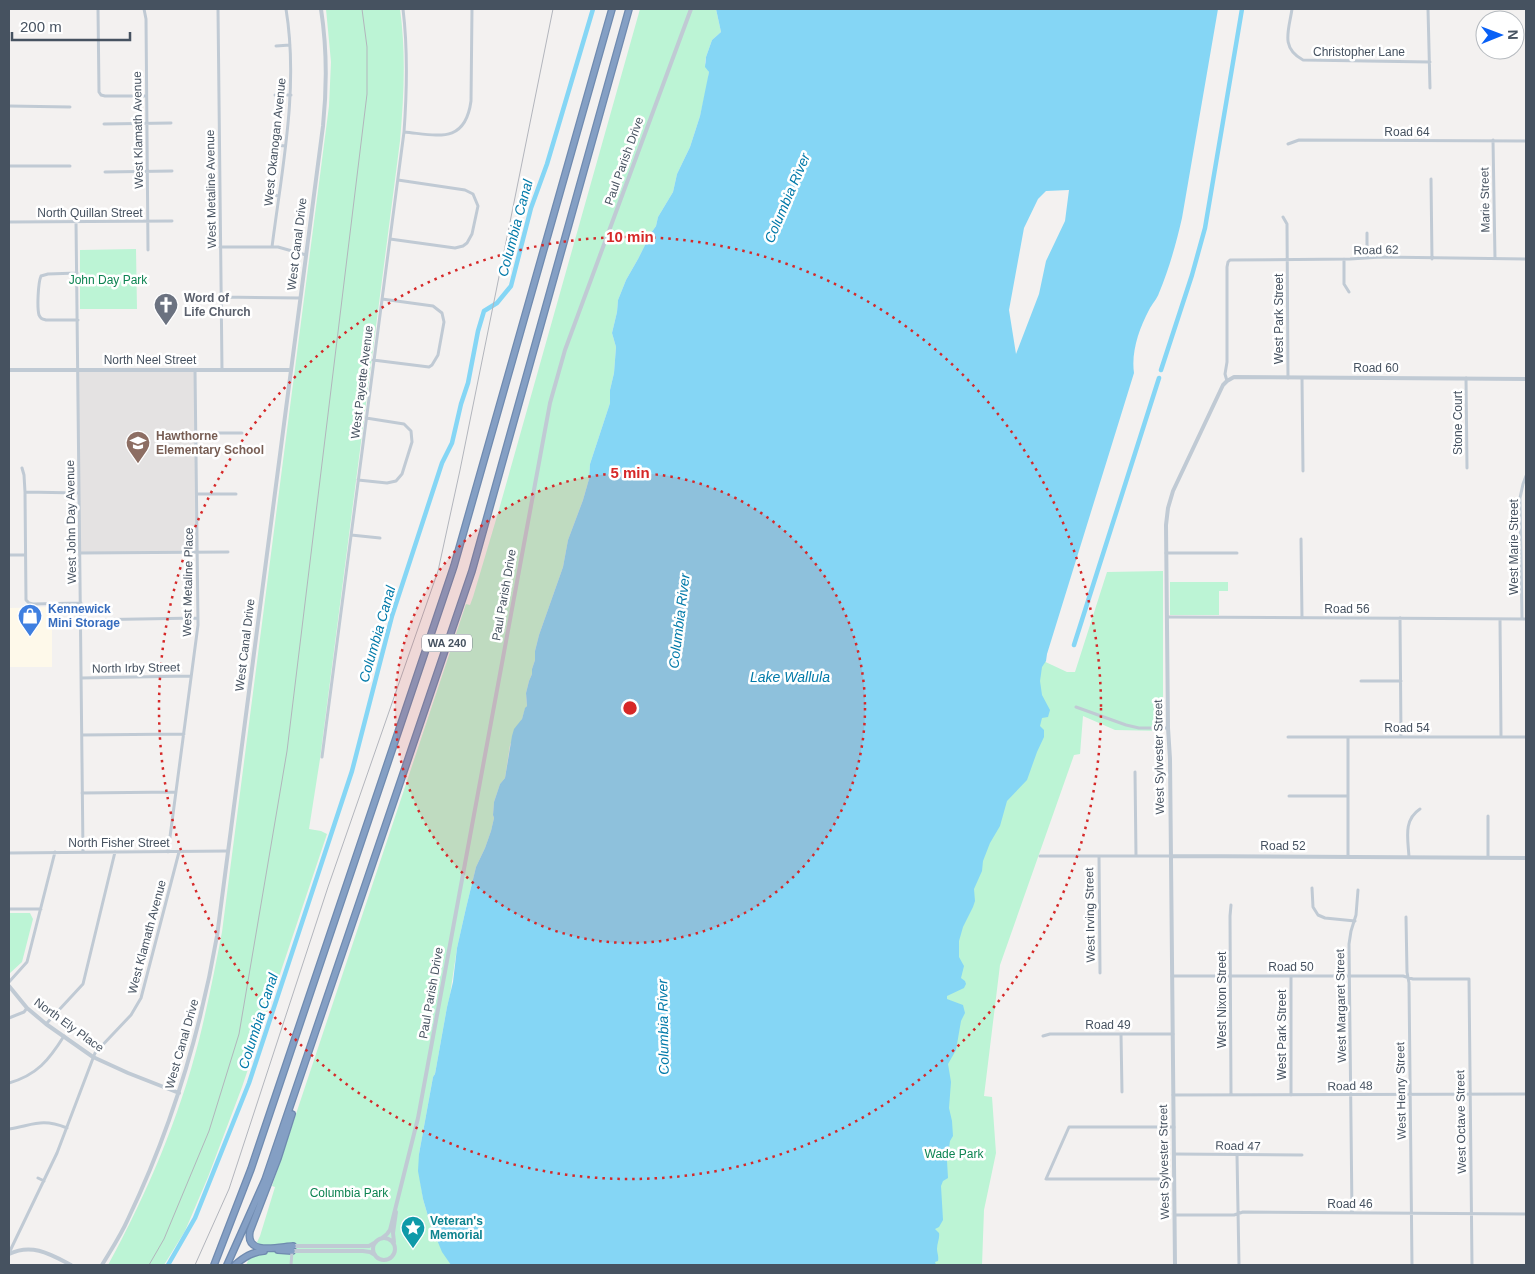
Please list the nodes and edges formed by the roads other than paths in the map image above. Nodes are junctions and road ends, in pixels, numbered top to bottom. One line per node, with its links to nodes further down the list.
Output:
1 (98, 9): 19 (street)
2 (144, 9): 19 (street, West Klamath Avenue)
3 (218, 9): 47 (street, West Metaline Avenue)
4 (286, 9): 13 (street, West Okanogan Avenue)
5 (322, 9): 50 (street, West Canal Drive)
6 (403, 9): 25 (street, West Payette Avenue)
7 (472, 9): 25 (street)
8 (612, 9): 200 (highway, WA 240)
9 (630, 9): 164 (highway, WA 240)
10 (691, 9): 184 (street, Paul Parish Drive)
11 (1292, 9): 15 (street, Christopher Lane)
12 (1428, 9): 15 (street)
13 (290, 45): 14 (street); 18 (street, West Okanogan Avenue)
14 (276, 46)
15 (1430, 62): 16 (street)
16 (1430, 88)
17 (275, 94): 18 (street)
18 (291, 95): 30 (street, West Okanogan Avenue)
19 (146, 96): 22 (street, West Klamath Avenue)
20 (9, 106): 21 (street)
21 (70, 107)
22 (147, 123): 23 (street); 24 (street); 34 (street, West Klamath Avenue)
23 (171, 123)
24 (104, 124)
25 (404, 132): 37 (street, West Payette Avenue)
26 (1494, 140): 27 (street, Road 64); 28 (street, Road 64); 54 (street, Marie Street)
27 (1526, 141)
28 (1288, 144)
29 (276, 145): 30 (street)
30 (285, 146): 39 (street, West Okanogan Avenue)
31 (9, 166): 32 (street)
32 (70, 166)
33 (105, 172): 34 (street)
34 (147, 172): 35 (street); 42 (street, West Klamath Avenue)
35 (172, 172)
36 (1431, 179): 53 (street)
37 (398, 180): 46 (street, West Payette Avenue); 46 (street)
38 (272, 195): 39 (street)
39 (279, 196): 48 (street, West Okanogan Avenue)
40 (1284, 217): 56 (street, West Park Street)
41 (76, 221): 42 (street, North Quillan Street); 44 (street, North Quillan Street); 57 (street, West John Day Avenue)
42 (148, 221): 43 (street, North Quillan Street); 49 (street, West Klamath Avenue)
43 (172, 221)
44 (9, 222)
45 (1367, 233): 51 (street)
46 (390, 240): 61 (street, West Payette Avenue)
47 (220, 247): 48 (street); 59 (street, West Metaline Avenue)
48 (272, 247): 50 (street)
49 (148, 250)
50 (306, 255): 60 (street, West Canal Drive)
51 (1367, 258): 52 (street, Road 62); 53 (street, Road 62)
52 (1344, 259): 56 (street, Road 62); 58 (street)
53 (1432, 259): 54 (street, Road 62)
54 (1495, 259): 55 (street, Road 62)
55 (1526, 259)
56 (1288, 260): 69 (street, West Park Street); 73 (street, Road 62)
57 (77, 273): 62 (street, West John Day Avenue); 62 (street)
58 (1349, 292)
59 (221, 297): 60 (street); 67 (street, West Metaline Avenue)
60 (300, 298): 68 (street, West Canal Drive)
61 (382, 299): 63 (street, West Payette Avenue); 63 (street)
62 (78, 320): 65 (street, West John Day Avenue)
63 (373, 360): 74 (street, West Payette Avenue)
64 (9, 370): 65 (street, North Neel Street)
65 (78, 370): 66 (street, North Neel Street); 83 (street, West John Day Avenue)
66 (195, 370): 67 (street, North Neel Street); 75 (street, West Metaline Place)
67 (222, 370): 68 (street, North Neel Street)
68 (291, 370): 125 (street, West Canal Drive)
69 (1288, 378): 70 (street, Road 60); 73 (street, Road 60)
70 (1302, 378): 71 (street, Road 60); 79 (street)
71 (1466, 378): 72 (street, Road 60); 78 (street, Stone Court)
72 (1526, 379)
73 (1227, 381): 92 (street, West Sylvester Street)
74 (366, 418): 81 (street, West Payette Avenue); 81 (street)
75 (196, 433): 76 (street); 84 (street, West Metaline Place)
76 (242, 433)
77 (22, 468): 82 (street)
78 (1467, 468)
79 (1303, 471)
80 (1526, 476): 102 (street, West Marie Street)
81 (358, 480): 86 (street, West Payette Avenue)
82 (25, 492): 83 (street); 95 (street)
83 (79, 493): 91 (street, West John Day Avenue)
84 (197, 494): 85 (street); 89 (street, West Metaline Place)
85 (236, 494)
86 (351, 535): 87 (street); 117 (street, West Payette Avenue)
87 (380, 538)
88 (1301, 539): 99 (street)
89 (197, 552): 90 (street); 91 (street); 98 (street, West Metaline Place)
90 (228, 552)
91 (80, 553): 96 (street, West John Day Avenue)
92 (1166, 553): 93 (street); 97 (street, West Sylvester Street)
93 (1237, 553)
94 (9, 555): 95 (street)
95 (25, 555): 96 (street)
96 (81, 603): 103 (street, West John Day Avenue)
97 (1167, 617): 99 (street, Road 56); 109 (street, West Sylvester Street)
98 (198, 618): 103 (street); 104 (street, West Metaline Place)
99 (1302, 618): 100 (street, Road 56)
100 (1400, 618): 101 (street, Road 56); 107 (street)
101 (1500, 618): 102 (street, Road 56); 115 (street)
102 (1524, 618)
103 (81, 620): 105 (street, West John Day Avenue)
104 (191, 676): 105 (street, North Irby Street); 110 (street, West Metaline Place)
105 (81, 678): 111 (street, West John Day Avenue)
106 (1361, 681): 107 (street)
107 (1401, 682): 114 (street)
108 (1076, 707): 109 (street)
109 (1168, 728): 135 (street, West Sylvester Street)
110 (184, 734): 111 (street); 119 (street, West Metaline Place)
111 (82, 735): 120 (street, West John Day Avenue)
112 (1288, 737): 113 (street, Road 54)
113 (1348, 737): 114 (street, Road 54); 122 (street)
114 (1401, 737): 115 (street, Road 54)
115 (1501, 737): 116 (street, Road 54)
116 (1526, 737)
117 (322, 757)
118 (1134, 772): 134 (street)
119 (176, 792): 120 (street); 130 (street, West Metaline Place)
120 (82, 793): 128 (street, West John Day Avenue)
121 (1289, 796): 122 (street)
122 (1348, 796): 136 (street)
123 (1420, 809): 137 (street)
124 (1488, 816): 138 (street)
125 (229, 851): 131 (street, North Fisher Street); 167 (street, West Canal Drive)
126 (9, 852): 127 (street, North Fisher Street)
127 (56, 852): 128 (street, North Fisher Street); 144 (street)
128 (83, 852): 129 (street, North Fisher Street)
129 (115, 852): 130 (street, North Fisher Street); 158 (street)
130 (168, 852): 131 (street, North Fisher Street)
131 (179, 852): 163 (street, West Klamath Avenue)
132 (1040, 856): 133 (street, Road 52)
133 (1098, 856): 134 (street, Road 52); 147 (street, West Irving Street)
134 (1136, 856): 135 (street, Road 52)
135 (1171, 856): 136 (street, Road 52); 148 (street, West Sylvester Street)
136 (1348, 857): 137 (street, Road 52)
137 (1408, 857): 138 (street, Road 52)
138 (1488, 857): 139 (street, Road 52)
139 (1526, 858)
140 (1312, 888): 146 (street)
141 (1358, 890): 146 (street, West Margaret Street)
142 (1232, 905): 149 (street, West Nixon Street)
143 (9, 909): 144 (street)
144 (40, 909): 154 (street)
145 (1406, 917): 152 (street, West Henry Street)
146 (1355, 921): 151 (street, West Margaret Street)
147 (1100, 973)
148 (1172, 976): 149 (street, Road 50); 160 (street, West Sylvester Street)
149 (1231, 976): 150 (street, Road 50); 169 (street, West Nixon Street)
150 (1291, 976): 151 (street, Road 50); 173 (street, West Park Street)
151 (1350, 976): 152 (street, Road 50); 174 (street, West Margaret Street)
152 (1408, 978): 153 (street, Road 50); 170 (street, West Henry Street)
153 (1470, 979): 171 (street, West Octave Street)
154 (9, 982)
155 (9, 986): 156 (street, North Ely Place)
156 (27, 1008): 157 (street); 158 (street, North Ely Place)
157 (9, 1018)
158 (46, 1024): 161 (street, North Ely Place)
159 (1121, 1034): 160 (street, Road 49); 162 (street, Road 49); 166 (street)
160 (1173, 1034): 168 (street, West Sylvester Street)
161 (64, 1036): 163 (street, North Ely Place); 165 (street)
162 (1043, 1036)
163 (93, 1057): 167 (street, North Ely Place); 176 (street, West Klamath Avenue)
164 (302, 1073): 194 (highway); 201 (highway, WA 240)
165 (9, 1083)
166 (1122, 1092)
167 (179, 1093): 199 (street, West Canal Drive)
168 (1173, 1094): 169 (street, Road 48); 175 (street, West Sylvester Street)
169 (1231, 1094): 173 (street, Road 48)
170 (1410, 1094): 171 (street, Road 48); 174 (street, Road 48); 186 (street, West Henry Street)
171 (1470, 1094): 172 (street, Road 48); 187 (street, West Octave Street)
172 (1526, 1094)
173 (1291, 1095): 174 (street, Road 48)
174 (1350, 1095): 185 (street, West Margaret Street)
175 (1174, 1127): 178 (street, West Sylvester Street); 182 (street)
176 (67, 1128): 177 (street); 183 (street, West Klamath Avenue)
177 (9, 1129)
178 (1174, 1154): 179 (street, Road 47); 182 (street, West Sylvester Street)
179 (1237, 1155): 180 (street, Road 47); 188 (street)
180 (1302, 1156)
181 (38, 1178): 183 (street)
182 (1174, 1179): 190 (street, West Sylvester Street)
183 (44, 1181): 195 (street, West Klamath Avenue)
184 (397, 1202): 191 (street, Paul Parish Drive); 193 (street, Paul Parish Drive)
185 (1352, 1213): 186 (street, Road 46); 188 (street, Road 46)
186 (1411, 1213): 187 (street, Road 46); 208 (street, West Henry Street)
187 (1471, 1213): 189 (street, Road 46); 209 (street, West Octave Street)
188 (1238, 1214): 190 (street, Road 46); 207 (street)
189 (1526, 1214)
190 (1175, 1215): 206 (street, West Sylvester Street)
191 (382, 1238): 192 (street); 193 (street)
192 (376, 1242): 194 (street); 196 (street)
193 (394, 1245): 197 (street)
194 (292, 1248): 196 (street); 202 (highway); 203 (street)
195 (9, 1254): 198 (street)
196 (377, 1257): 197 (street); 204 (street)
197 (392, 1258): 205 (street)
198 (71, 1265)
199 (102, 1265)
200 (214, 1265)
201 (227, 1265)
202 (235, 1265)
203 (291, 1265)
204 (382, 1265)
205 (387, 1265)
206 (1175, 1265)
207 (1239, 1265)
208 (1412, 1265)
209 (1472, 1265)

